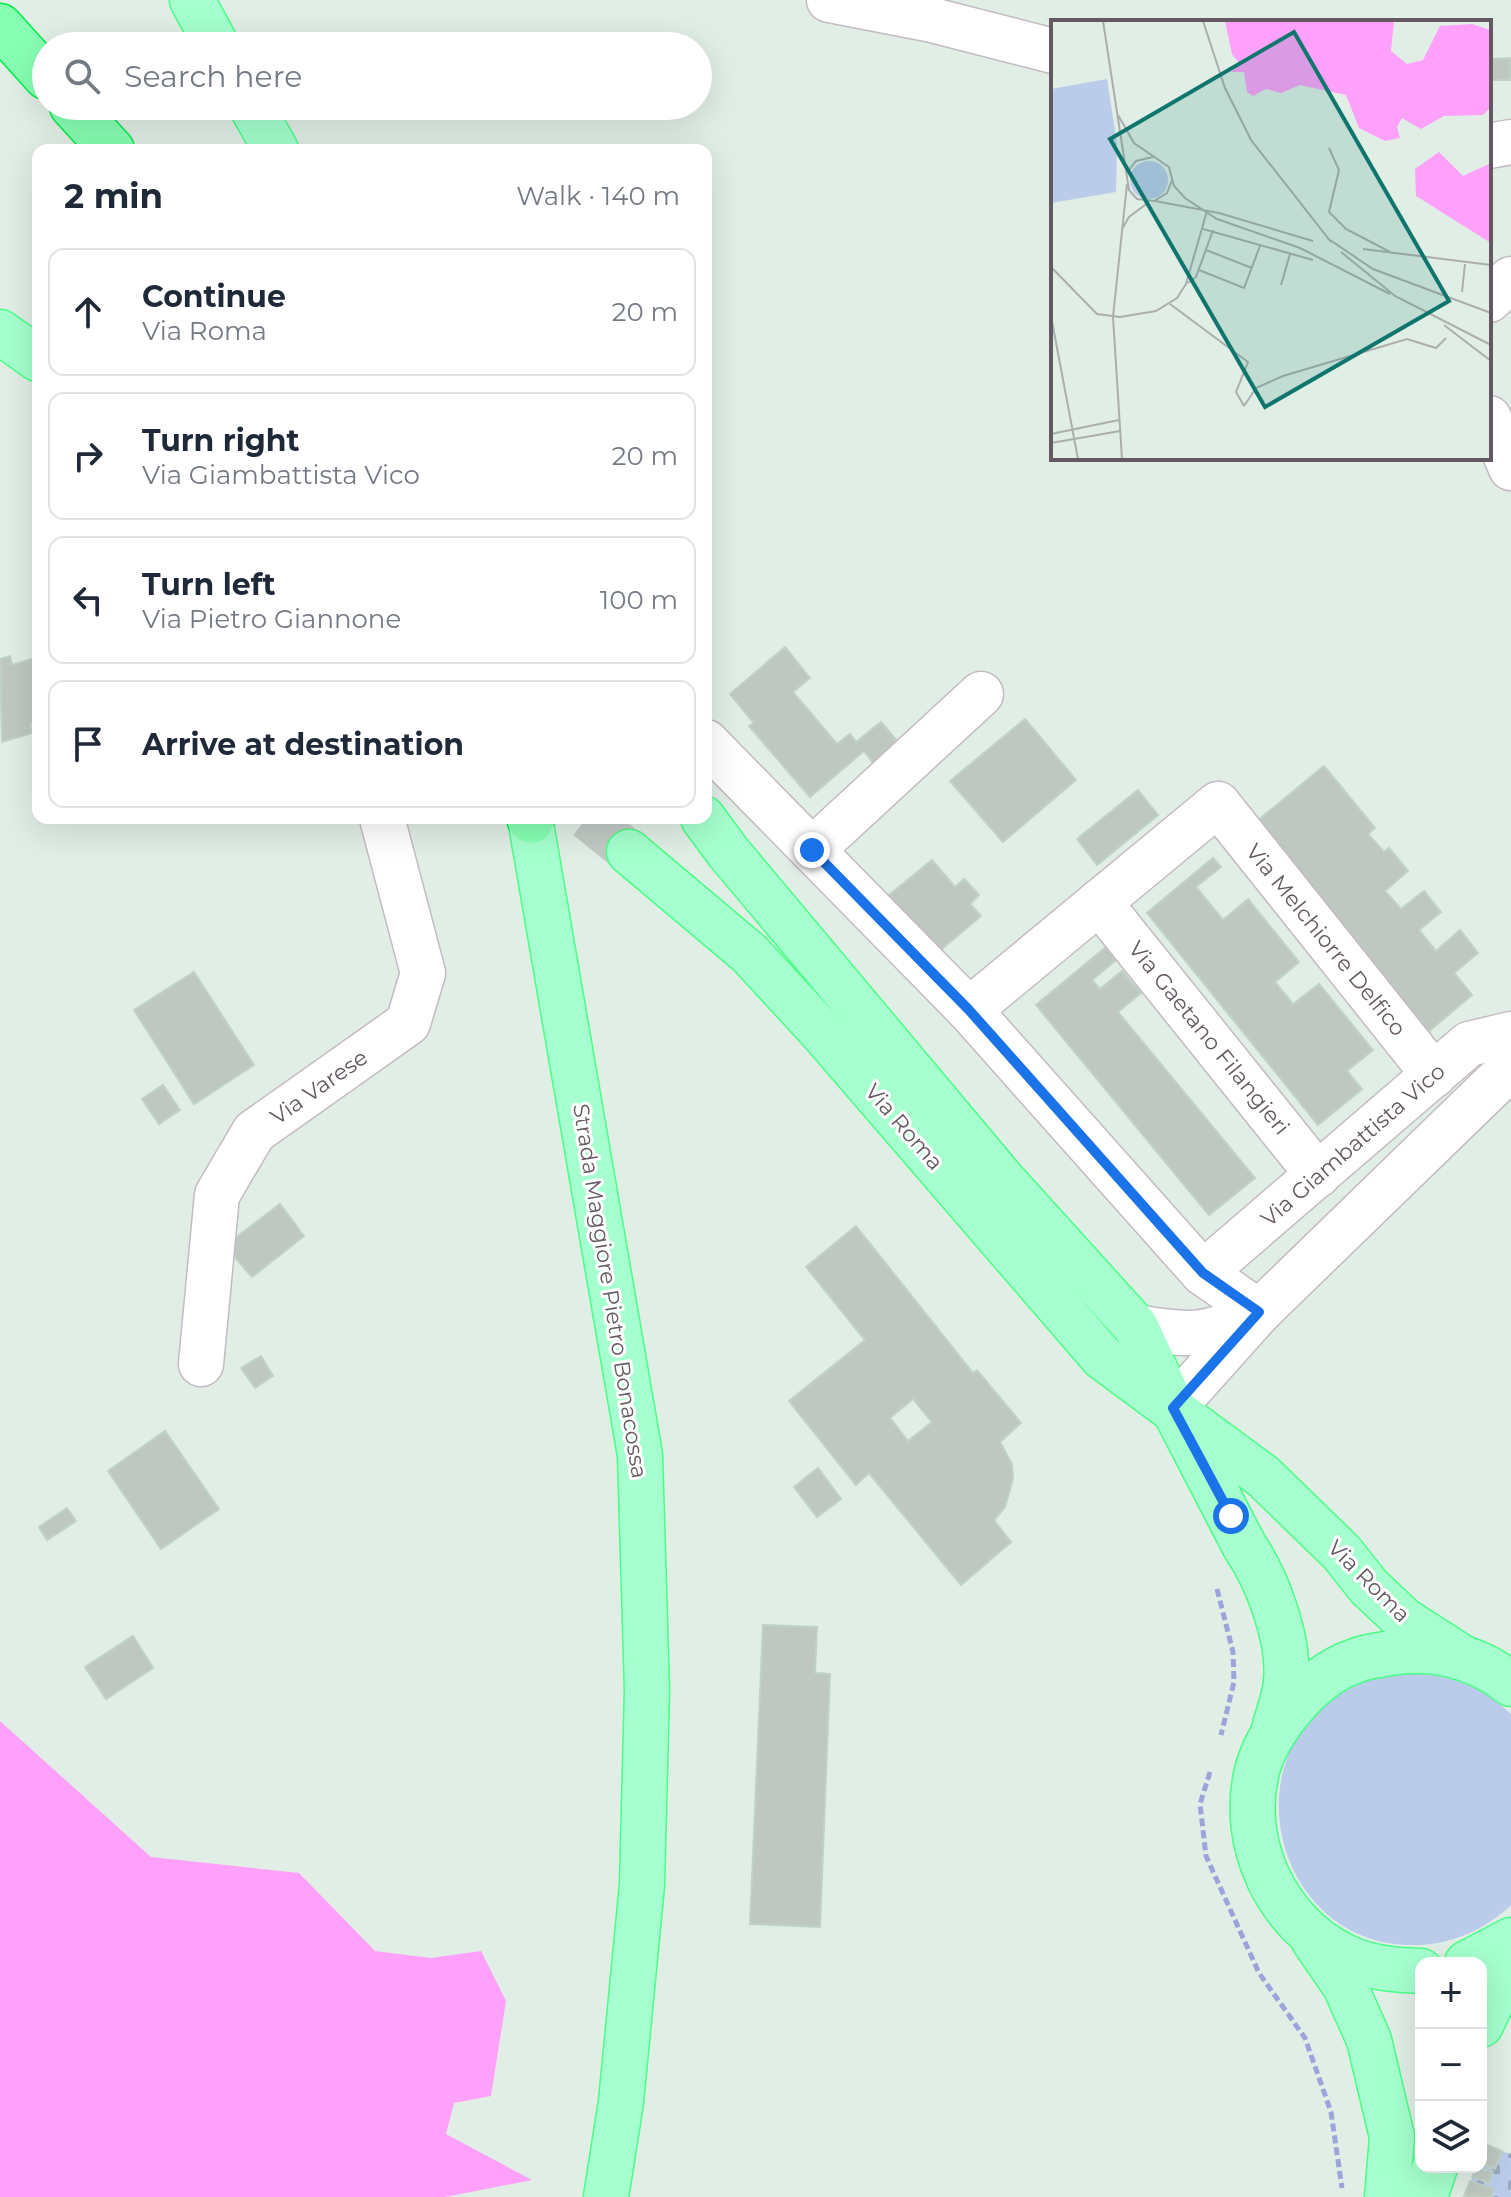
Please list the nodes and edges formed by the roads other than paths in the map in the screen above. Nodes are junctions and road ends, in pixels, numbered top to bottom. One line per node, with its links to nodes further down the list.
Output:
1 (192, 0): 4 (main road)
2 (829, 0): 5 (street)
3 (0, 26): 6 (highway)
4 (209, 32)
5 (1051, 50)
6 (32, 61)
7 (85, 120): 10 (highway)
8 (259, 120): 11 (main road)
9 (1511, 142): 12 (street)
10 (107, 144)
11 (273, 144)
12 (1491, 146)
13 (1511, 279): 14 (street)
14 (1491, 298)
15 (0, 332): 16 (main road)
16 (32, 355)
17 (1491, 423): 18 (street)
18 (1511, 468)
19 (981, 694): 24 (street)
20 (712, 748): 24 (street)
21 (384, 824): 35 (street, Via Varese)
22 (531, 824): 46 (main road, Strada Maggiore Pietro Bonacossa)
23 (707, 824): 34 (main road)
24 (812, 850): 27 (street)
25 (629, 852): 36 (main road, Via Roma)
26 (1099, 902): 27 (street); 30 (street, Via Melchiorre Delfico); 31 (street, Via Gaetano Filangieri)
27 (969, 1010): 32 (street)
28 (1511, 1034): 30 (street, Via Giambattista Vico)
29 (1511, 1072): 33 (street)
30 (1434, 1075): 31 (street, Via Giambattista Vico)
31 (1318, 1175): 32 (street, Via Giambattista Vico)
32 (1203, 1273): 33 (street)
33 (1259, 1312): 34 (street); 36 (street)
34 (1136, 1327): 36 (main road)
35 (201, 1364)
36 (1173, 1408): 37 (main road, Via Roma); 38 (main road, Via Roma)
37 (1495, 1671): 38 (main road)
38 (1274, 1729): 39 (main road)
39 (1308, 1932): 43 (main road); 47 (main road)
40 (1511, 1940): 41 (main road)
41 (1478, 1957)
42 (1511, 1961): 44 (main road)
43 (1415, 1971)
44 (1487, 2012)
45 (1433, 2173): 48 (main road)
46 (606, 2197)
47 (1387, 2197)
48 (1425, 2197)

